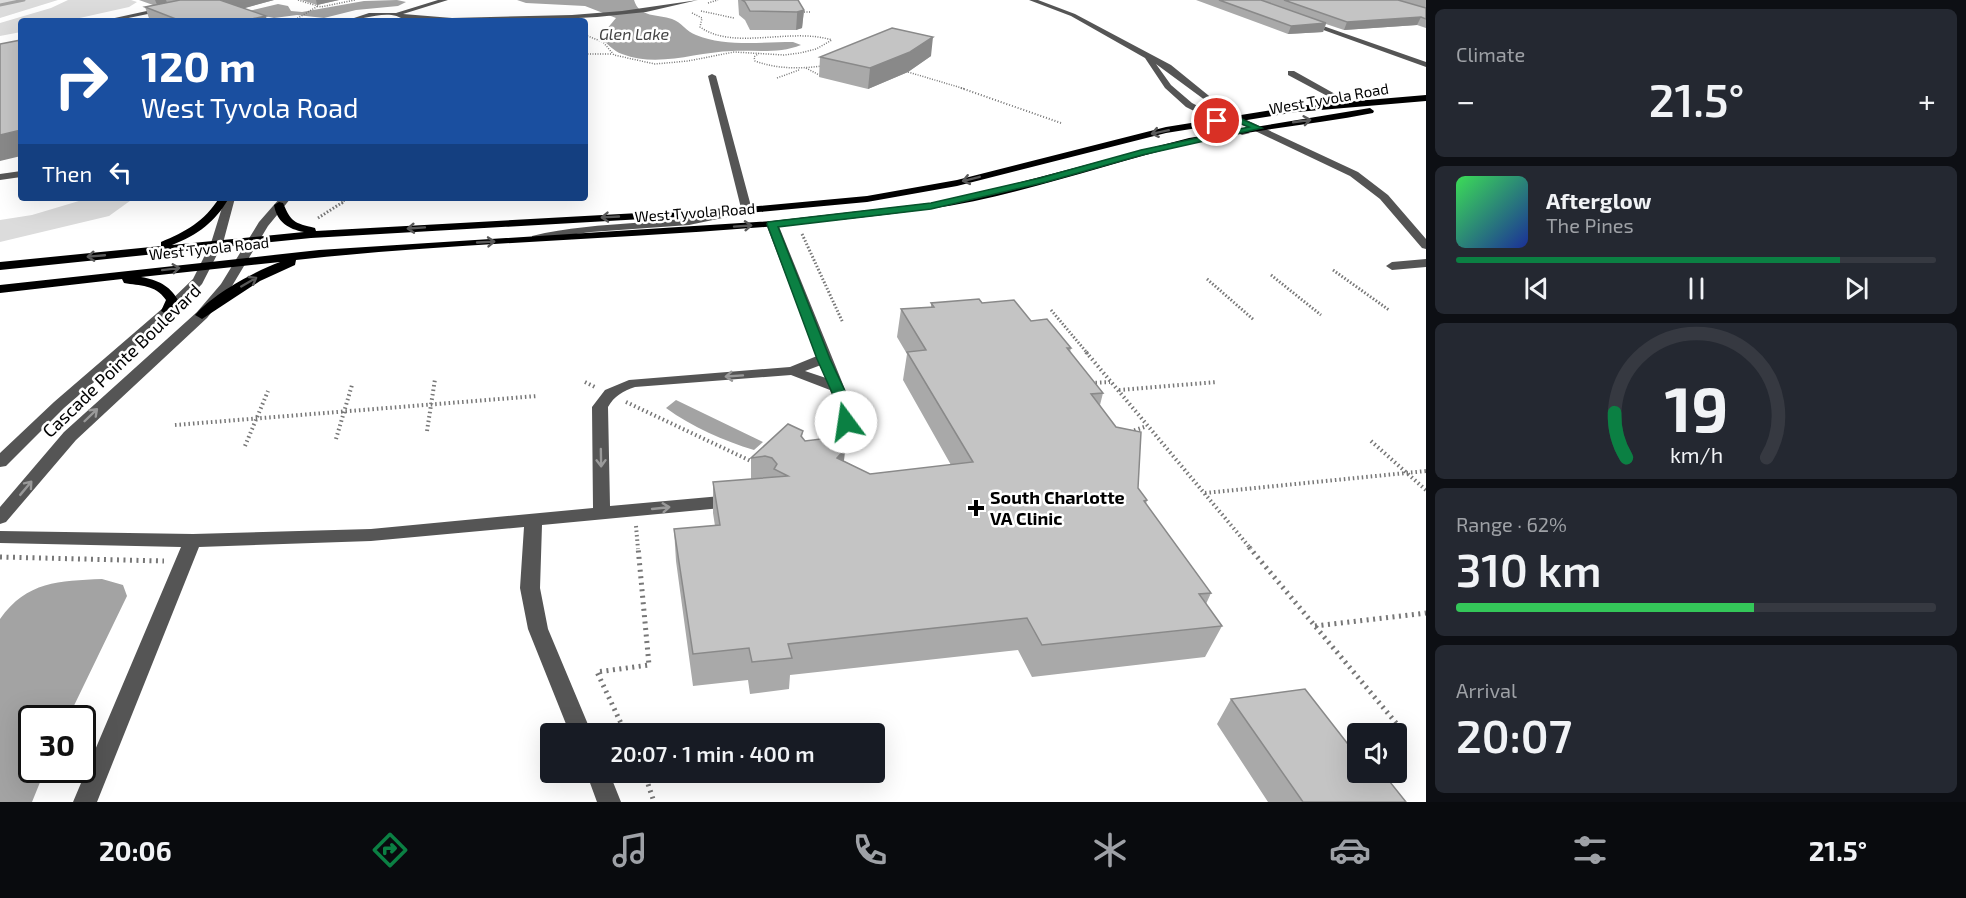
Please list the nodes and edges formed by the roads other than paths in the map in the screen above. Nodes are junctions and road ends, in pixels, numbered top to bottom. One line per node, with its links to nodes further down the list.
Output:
1 (445, 0): 5 (street)
2 (695, 0): 9 (street)
3 (1032, 0): 11 (street)
4 (179, 6): 6 (street)
5 (396, 14): 7 (street); 8 (street)
6 (119, 18)
7 (359, 18)
8 (405, 18)
9 (534, 18)
10 (1303, 20): 12 (street)
11 (1149, 58): 17 (street); 18 (street)
12 (1426, 65)
13 (1292, 73): 16 (street)
14 (712, 76): 28 (street)
15 (1421, 98): 16 (main road, West Tyvola Road); 19 (main road, West Tyvola Road, one-way to 15)
16 (1349, 104): 17 (main road, West Tyvola Road)
17 (1235, 118): 18 (main road, West Tyvola Road); 19 (street)
18 (1217, 121): 20 (street); 23 (main road, West Tyvola Road, one-way to 23)
19 (1258, 128): 20 (main road, West Tyvola Road); 24 (street)
20 (1240, 131): 24 (street); 29 (main road, West Tyvola Road)
21 (18, 174): 22 (street)
22 (0, 177)
23 (913, 192): 28 (main road, West Tyvola Road); 29 (main road)
24 (1384, 197): 34 (street)
25 (222, 201): 35 (main road)
26 (229, 201): 33 (street, Cascade Pointe Boulevard)
27 (283, 201): 30 (main road); 32 (street, Cascade Pointe Boulevard)
28 (747, 210): 30 (main road, West Tyvola Road, one-way to 30); 31 (street)
29 (772, 224): 31 (main road, West Tyvola Road, one-way to 29); 46 (street)
30 (338, 233): 32 (main road, West Tyvola Road)
31 (532, 239): 36 (main road, West Tyvola Road, one-way to 31)
32 (253, 240): 33 (main road, West Tyvola Road); 37 (street, Cascade Pointe Boulevard)
33 (217, 243): 35 (main road, West Tyvola Road); 39 (street, Cascade Pointe Boulevard)
34 (1426, 246)
35 (122, 254): 40 (main road, West Tyvola Road, one-way to 40)
36 (319, 255): 37 (main road, West Tyvola Road); 45 (main road, one-way to 36)
37 (239, 262): 39 (main road, West Tyvola Road); 45 (street, Cascade Pointe Boulevard)
38 (1426, 263): 41 (street)
39 (207, 265): 42 (main road, West Tyvola Road, one-way to 39); 44 (street, Cascade Pointe Boulevard)
40 (0, 266)
41 (1392, 266)
42 (71, 280): 43 (main road, West Tyvola Road); 44 (main road)
43 (0, 289)
44 (168, 311): 49 (street, Cascade Pointe Boulevard)
45 (202, 315): 53 (street, Cascade Pointe Boulevard, one-way to 45)
46 (824, 359): 47 (street); 48 (street)
47 (792, 371): 48 (street); 52 (street, one-way to 52)
48 (836, 387): 50 (street)
49 (0, 462)
50 (809, 465)
51 (753, 498): 52 (street, one-way to 51)
52 (603, 514): 54 (street)
53 (0, 518)
54 (533, 520): 56 (street); 57 (street)
55 (0, 537): 56 (street)
56 (193, 542): 59 (street)
57 (576, 723)
58 (601, 783): 60 (street)
59 (85, 802)
60 (609, 802)

